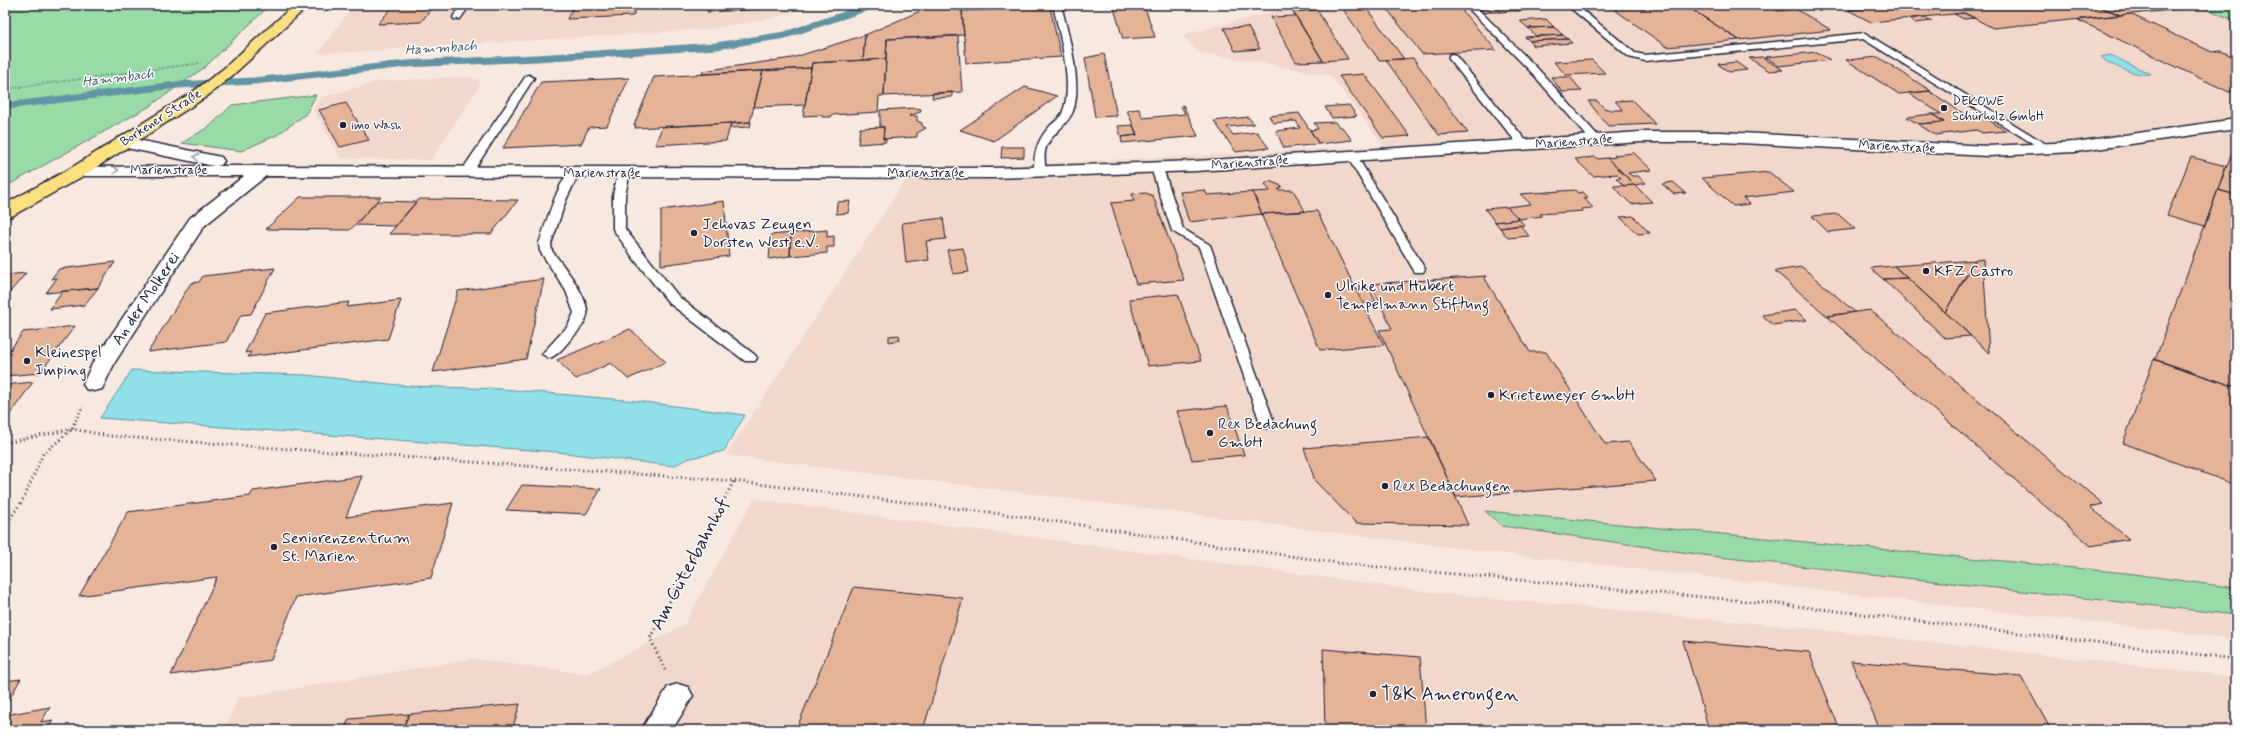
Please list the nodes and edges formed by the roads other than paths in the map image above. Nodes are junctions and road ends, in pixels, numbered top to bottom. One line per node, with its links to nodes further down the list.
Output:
1 (302, 5): 11 (main road, Borkener Straße)
2 (466, 5): 6 (lane)
3 (1057, 5): 18 (lane)
4 (1469, 5): 10 (lane)
5 (1571, 5): 13 (lane)
6 (457, 17)
7 (1452, 57): 12 (lane)
8 (529, 78): 19 (lane)
9 (2236, 124): 13 (street, Marienstraße)
10 (1596, 140): 12 (street, Marienstraße); 13 (street, Marienstraße)
11 (123, 142): 16 (street, Marienstraße, one-way to 11); 17 (main road, Borkener Straße)
12 (1524, 145): 14 (street, Marienstraße)
13 (2049, 149)
14 (1352, 156): 15 (street, Marienstraße); 23 (lane)
15 (1157, 168): 18 (street, Marienstraße); 27 (lane)
16 (262, 171): 17 (street, Marienstraße, one-way to 16); 19 (street, Marienstraße); 26 (street, An der Molkerei)
17 (77, 172): 22 (main road, Borkener Straße)
18 (1040, 172): 21 (street, Marienstraße)
19 (466, 173): 20 (street, Marienstraße)
20 (573, 173): 21 (street, Marienstraße); 24 (lane)
21 (624, 173): 25 (lane)
22 (5, 212)
23 (1419, 269)
24 (549, 354)
25 (750, 358)
26 (94, 384)
27 (1268, 425)
28 (678, 696): 29 (street)
29 (656, 730)

